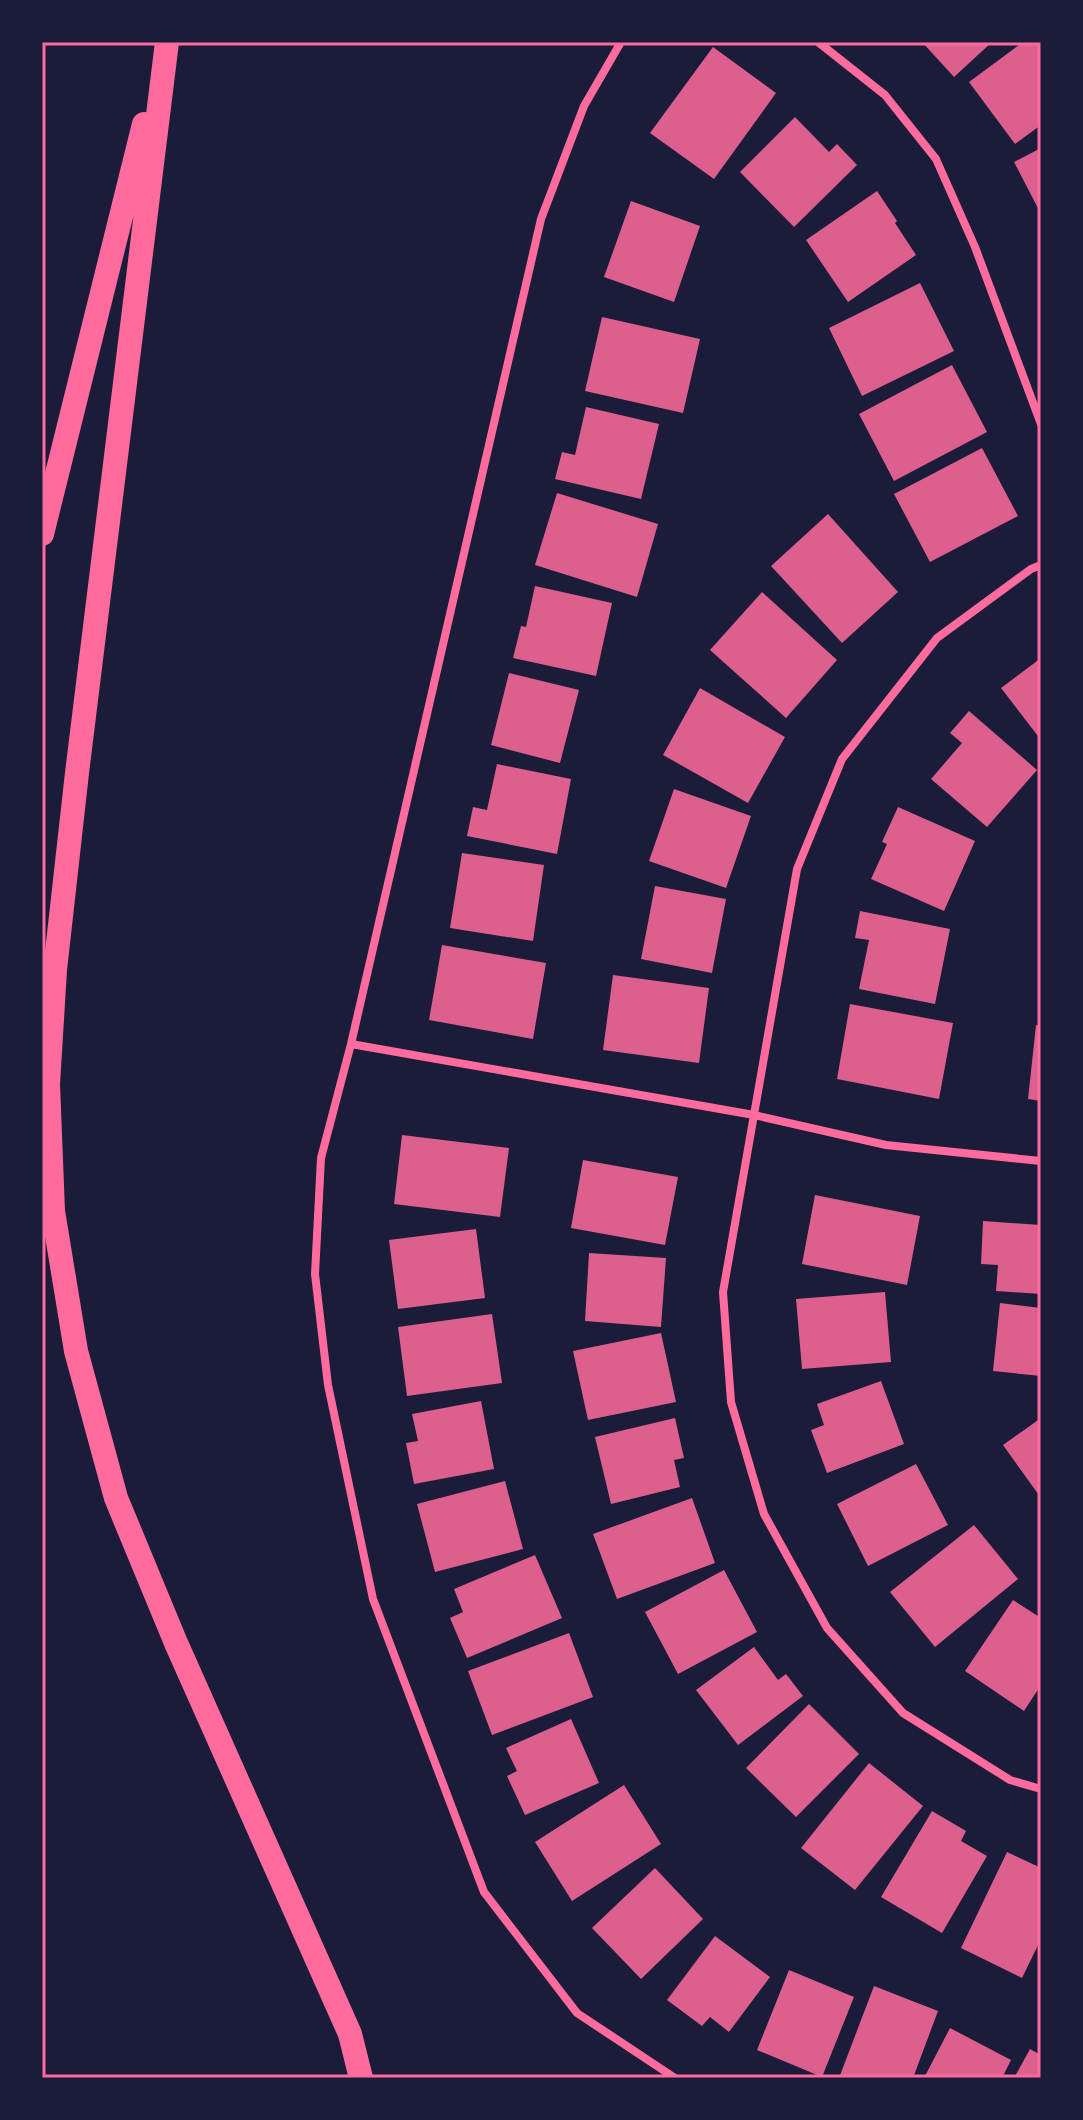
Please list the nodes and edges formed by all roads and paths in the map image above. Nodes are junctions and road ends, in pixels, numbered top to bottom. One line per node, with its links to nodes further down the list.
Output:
1 (166, 42): 5 (highway); 11 (highway)
2 (621, 42): 7 (street)
3 (818, 42): 4 (street)
4 (1041, 424)
5 (42, 534)
6 (1041, 565): 8 (street)
7 (351, 1044): 8 (street); 12 (street)
8 (754, 1115): 9 (street); 10 (street)
9 (1041, 1161)
10 (1041, 1789)
11 (361, 2078)
12 (675, 2078)

